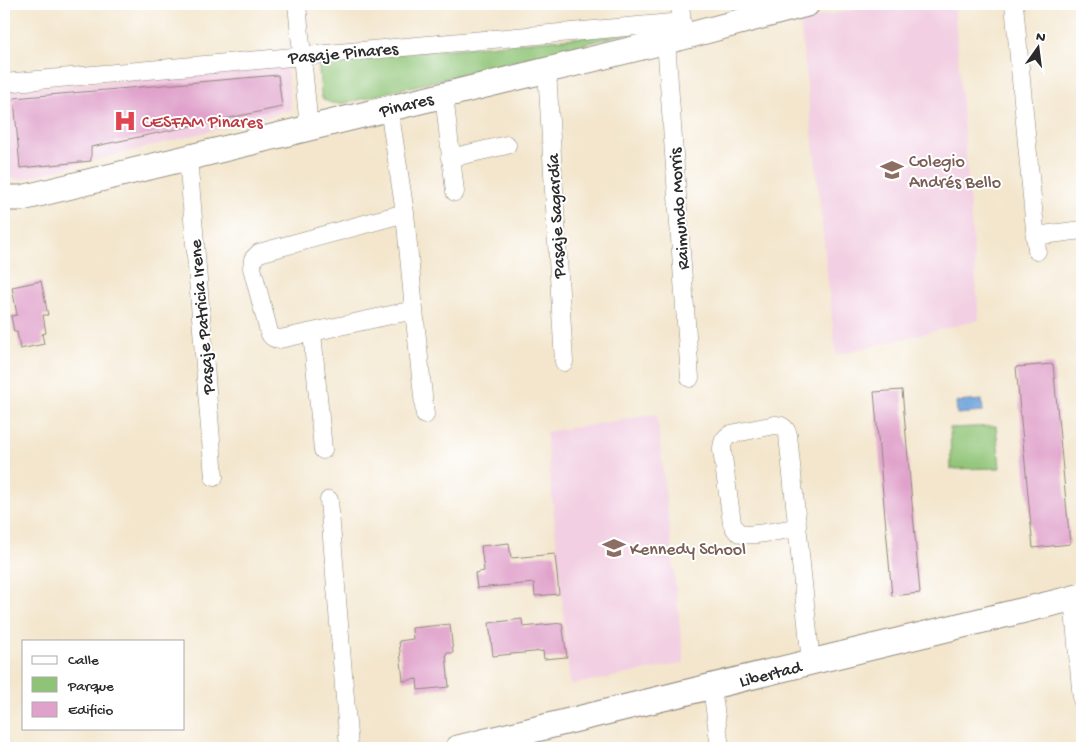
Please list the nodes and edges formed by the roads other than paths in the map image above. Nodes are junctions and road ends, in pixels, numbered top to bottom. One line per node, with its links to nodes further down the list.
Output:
1 (297, 4): 6 (street)
2 (680, 4): 5 (street, Raimundo Morris)
3 (806, 4): 5 (street, Pinares)
4 (1014, 4): 18 (street)
5 (677, 33): 6 (street, Pasaje Pinares); 7 (street, Pinares); 22 (street, Raimundo Morris)
6 (302, 56): 8 (street, Pasaje Pinares); 11 (street)
7 (547, 70): 9 (street, Pinares); 21 (street, Pasaje Sagardía)
8 (4, 83)
9 (444, 95): 10 (street, Pinares); 14 (street)
10 (389, 108): 11 (street, Pinares); 17 (street)
11 (309, 128): 13 (street, Pinares)
12 (507, 145): 14 (street)
13 (188, 158): 16 (street, Pinares); 25 (street, Pasaje Patricia Irene)
14 (450, 158): 15 (street)
15 (454, 192)
16 (4, 198)
17 (406, 213): 19 (street); 20 (street)
18 (1082, 230)
19 (414, 310): 20 (street); 23 (street)
20 (312, 332): 24 (street)
21 (564, 362)
22 (690, 378)
23 (425, 415)
24 (323, 450)
25 (214, 477)
26 (329, 500): 32 (street)
27 (797, 528): 27 (street); 29 (street)
28 (1077, 598): 29 (street, Libertad); 31 (street)
29 (811, 663): 30 (street, Libertad)
30 (712, 687): 33 (street, Libertad); 34 (street)
31 (1082, 700)
32 (349, 748)
33 (458, 748)
34 (720, 748)

